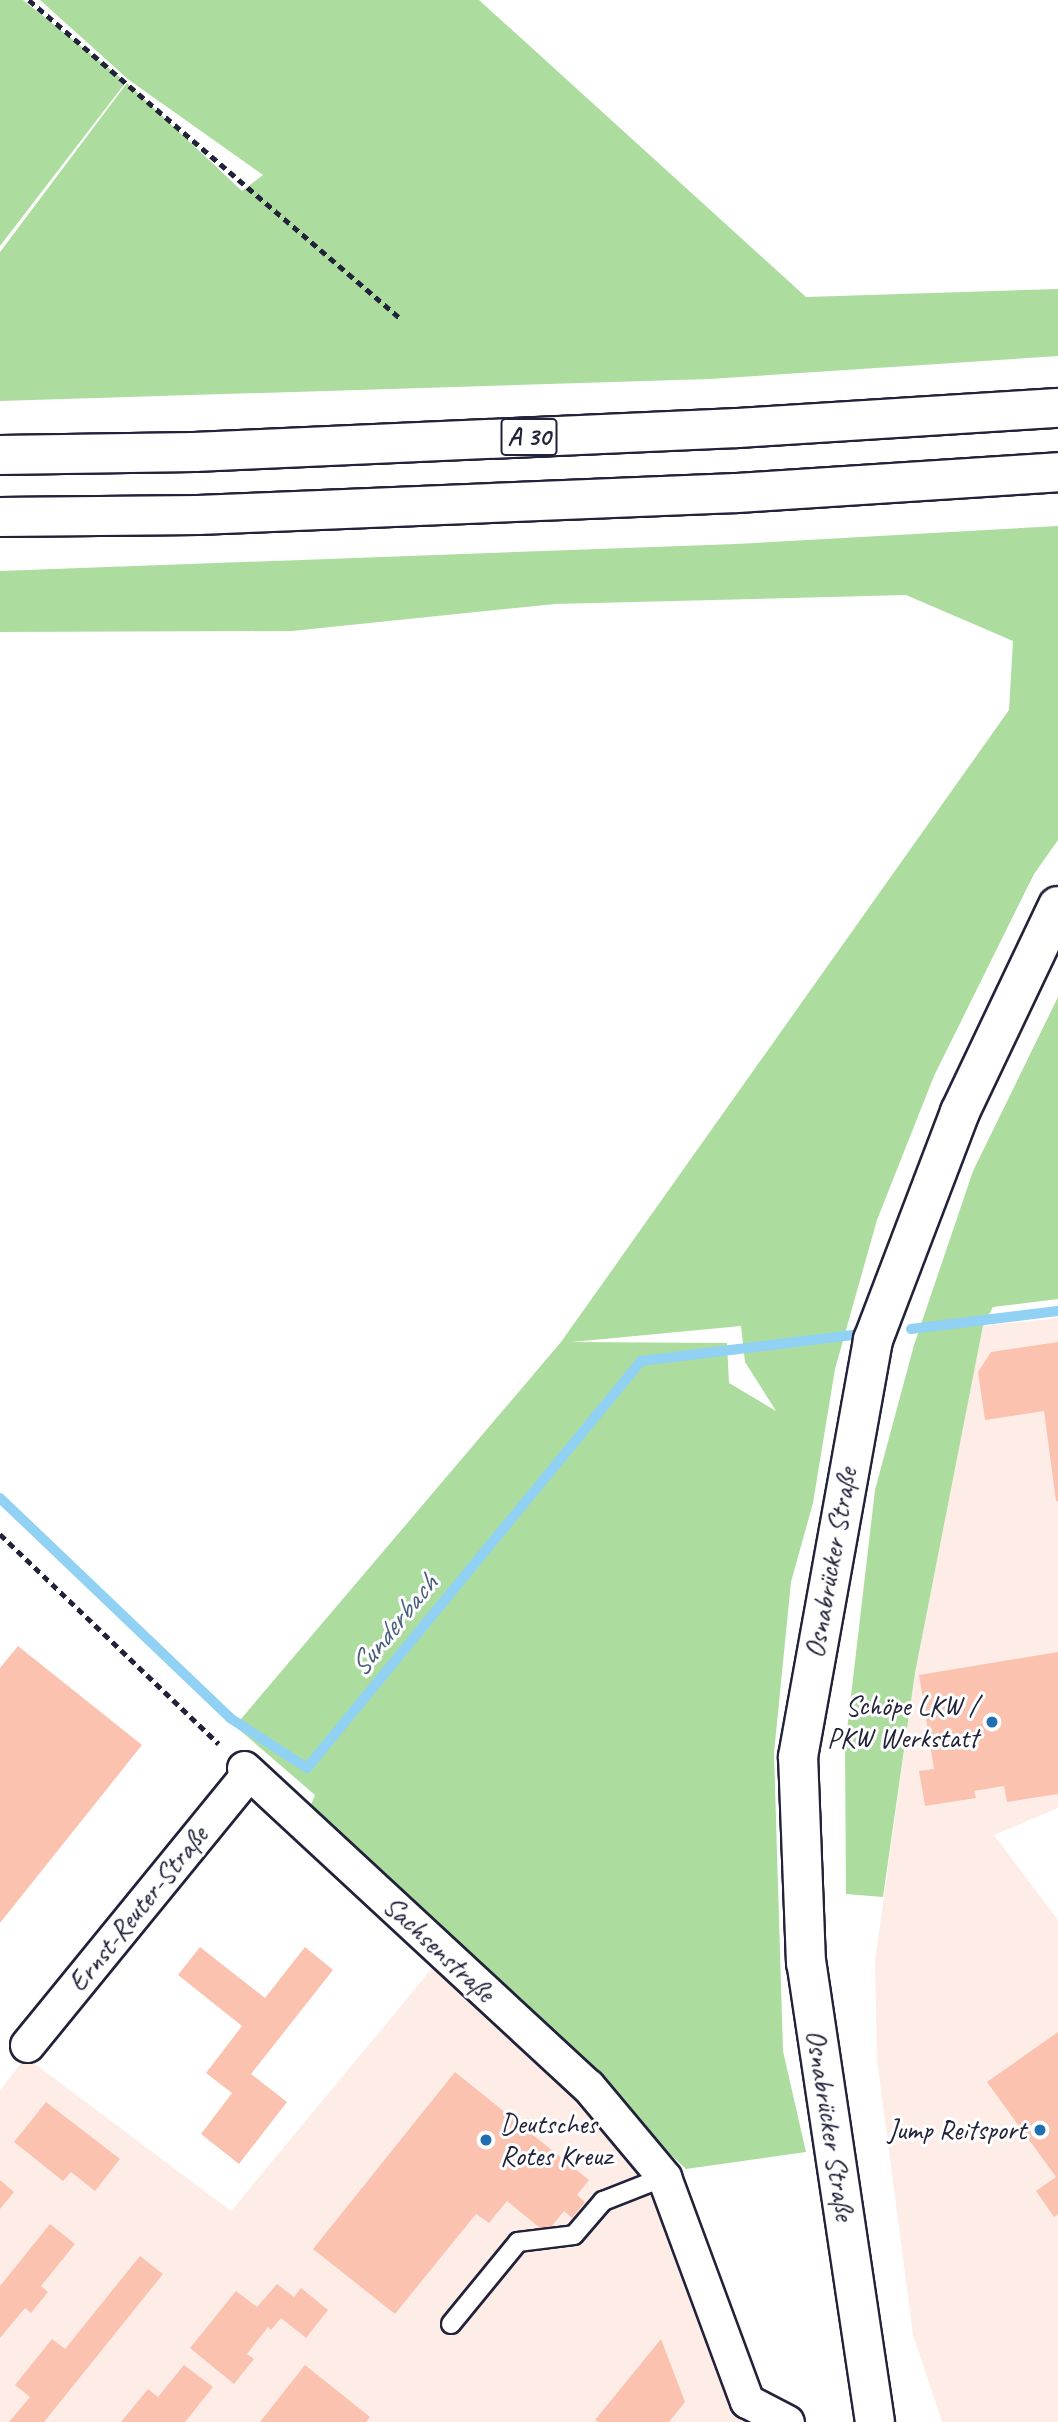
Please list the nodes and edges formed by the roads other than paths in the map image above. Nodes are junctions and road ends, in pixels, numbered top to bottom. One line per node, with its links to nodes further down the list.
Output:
1 (1058, 408): 2 (main road, A 30)
2 (0, 455)
3 (1058, 472): 4 (main road, A 30)
4 (0, 517)
5 (1058, 906): 11 (main road, Osnabrücker Straße)
6 (246, 1771): 7 (street, Ernst-Reuter-Straße); 8 (street, Sachsenstraße)
7 (27, 2045)
8 (664, 2177): 9 (lane); 10 (street, Sachsenstraße)
9 (451, 2324)
10 (787, 2422)
11 (875, 2422)

